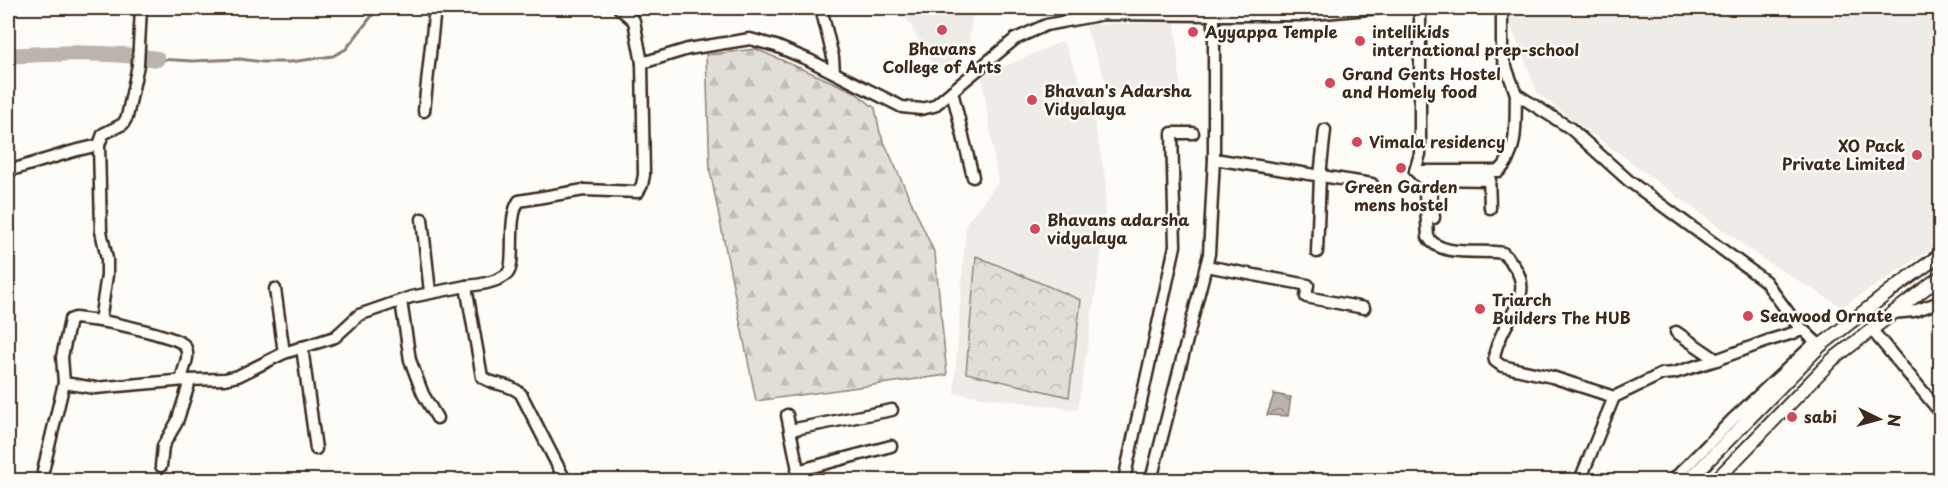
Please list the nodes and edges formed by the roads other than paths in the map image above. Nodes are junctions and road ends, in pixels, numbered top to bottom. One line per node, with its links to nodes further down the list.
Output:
1 (141, 8): 18 (street)
2 (435, 8): 15 (street)
3 (619, 8): 11 (street)
4 (821, 8): 12 (street)
5 (1379, 8): 9 (street)
6 (1420, 8): 21 (street)
7 (1498, 8): 14 (street)
8 (1107, 11): 10 (street); 13 (street)
9 (1302, 11): 10 (street)
10 (1214, 15): 19 (street)
11 (642, 63): 12 (street); 33 (street)
12 (834, 72): 13 (street)
13 (952, 91): 24 (street)
14 (1516, 94): 22 (street); 42 (street)
15 (424, 111)
16 (1325, 130): 23 (street)
17 (1193, 133): 63 (street)
18 (99, 146): 20 (street); 40 (street)
19 (1214, 159): 23 (street); 31 (street)
20 (8, 171)
21 (1415, 171): 22 (street); 50 (street)
22 (1489, 175): 26 (street); 27 (street)
23 (1320, 176): 25 (street); 29 (street)
24 (973, 177)
25 (1372, 184)
26 (1490, 208)
27 (1434, 218)
28 (422, 219): 35 (street)
29 (1317, 252)
30 (1941, 255): 44 (main road)
31 (1206, 266): 38 (street); 64 (street)
32 (1941, 278): 39 (main road)
33 (466, 286): 35 (street); 62 (street)
34 (275, 289): 46 (street)
35 (430, 292): 36 (street)
36 (401, 301): 45 (street); 54 (street)
37 (1941, 302): 39 (street)
38 (1364, 308)
39 (1892, 313): 41 (main road)
40 (100, 321): 48 (street); 49 (street)
41 (1871, 329): 52 (street); 61 (main road)
42 (1803, 330): 44 (street); 47 (street)
43 (1676, 332): 47 (street)
44 (1818, 344): 66 (street); 67 (main road)
45 (302, 347): 46 (street); 57 (street)
46 (284, 353): 48 (street)
47 (1717, 360): 50 (street)
48 (188, 380): 49 (street); 58 (street)
49 (64, 383): 59 (street)
50 (1614, 397): 65 (street)
51 (892, 410): 55 (street)
52 (1941, 412)
53 (787, 415): 55 (street)
54 (437, 418)
55 (790, 430): 60 (street)
56 (891, 446): 60 (street)
57 (316, 449)
58 (161, 466)
59 (43, 471)
60 (798, 476)
61 (1719, 479)
62 (565, 480)
63 (1124, 480)
64 (1152, 480)
65 (1581, 480)
66 (1673, 480)
67 (1689, 480)

